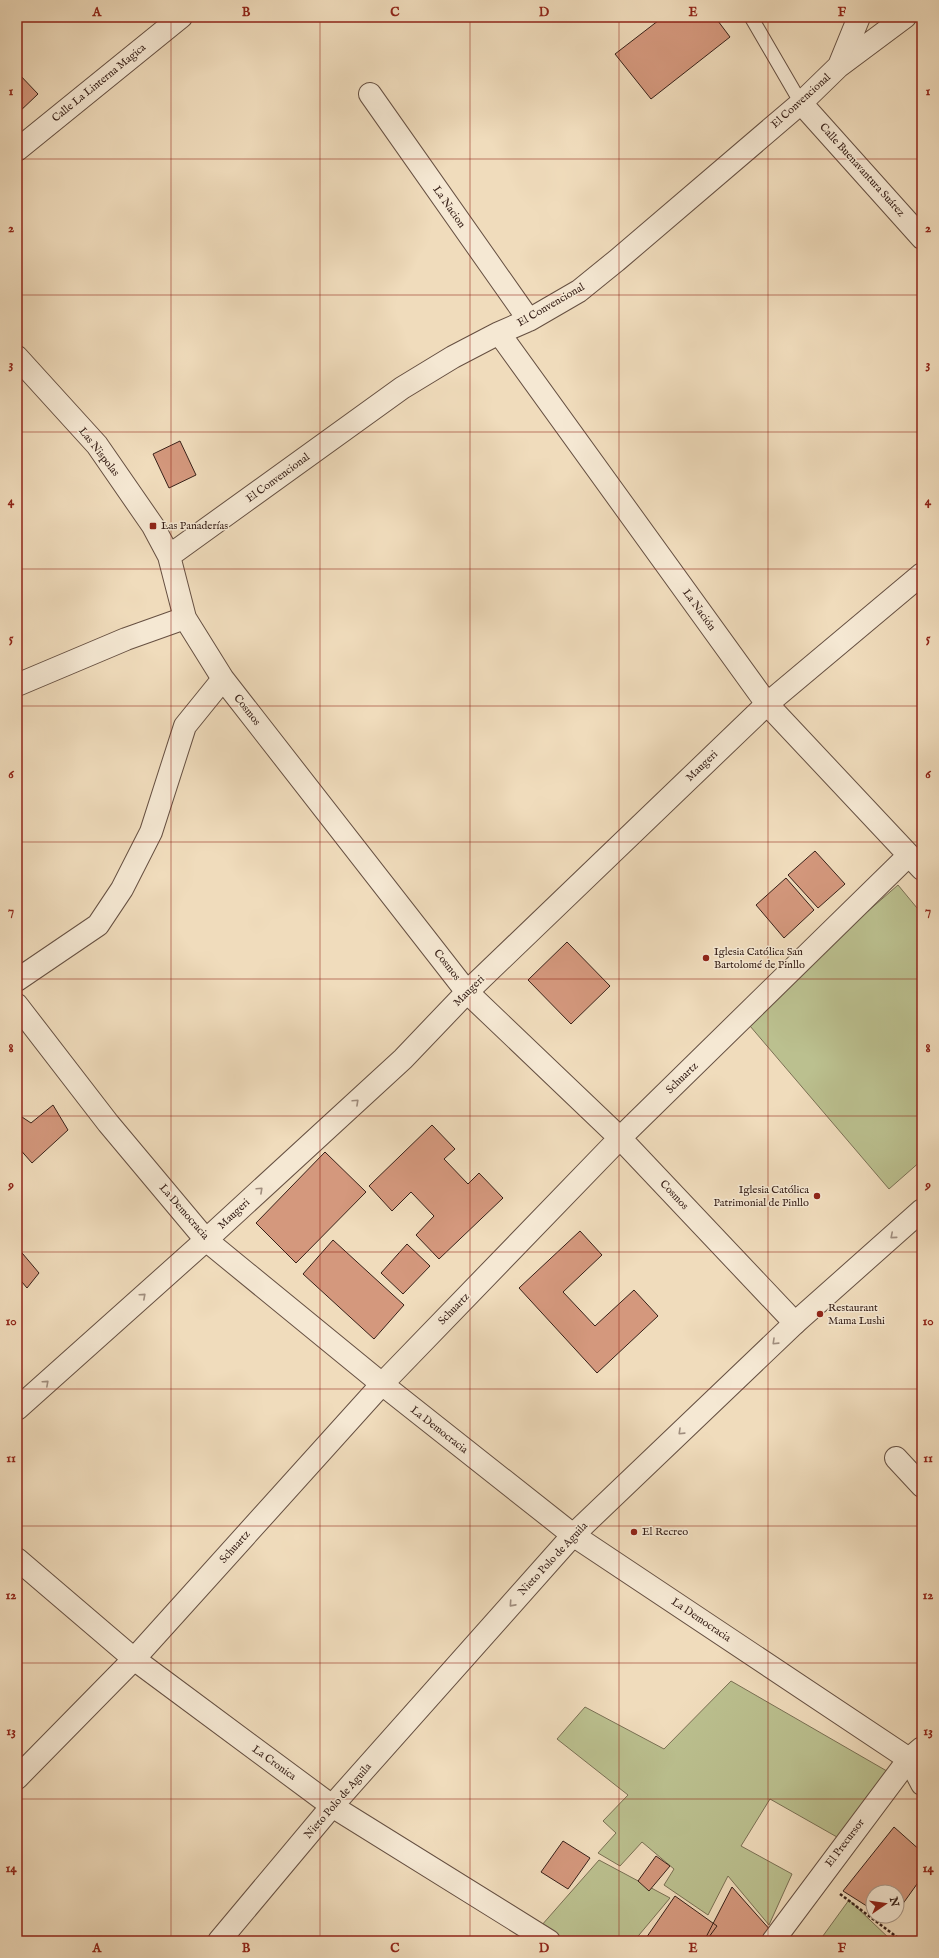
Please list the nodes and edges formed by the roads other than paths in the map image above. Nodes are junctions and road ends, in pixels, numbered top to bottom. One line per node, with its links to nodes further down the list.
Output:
1 (181, 17): 8 (street, Calle La Linterna Magica)
2 (751, 17): 7 (lane)
3 (859, 17): 5 (street)
4 (904, 17): 5 (street, El Convencional)
5 (838, 67): 7 (street, El Convencional)
6 (370, 94): 10 (street, La Nacion)
7 (801, 103): 9 (street, Calle Buenavantura Suárez); 10 (street, El Convencional)
8 (17, 150)
9 (922, 238)
10 (529, 320): 11 (street, El Convencional)
11 (498, 333): 13 (street, El Convencional); 18 (street, La Nación)
12 (17, 357): 13 (street, Las Nispolas)
13 (169, 556): 15 (street, Cosmos)
14 (922, 574): 18 (street, Maugeri)
15 (185, 618): 16 (street, Cosmos); 17 (street)
16 (223, 679): 20 (street); 21 (street, Cosmos)
17 (17, 686)
18 (767, 704): 19 (street, La Nación); 21 (street, Maugeri)
19 (915, 863): 23 (street, Schuartz)
20 (17, 980)
21 (467, 992): 23 (street, Cosmos); 25 (street, Maugeri, one-way to 21)
22 (17, 1005): 25 (street, La Democracia)
23 (620, 1138): 26 (street, Cosmos); 27 (street, Schuartz)
24 (922, 1210): 26 (street, Nieto Polo de Aguila, one-way to 26)
25 (206, 1240): 27 (street, La Democracia); 28 (street, Maugeri, one-way to 25)
26 (795, 1323): 31 (street, Nieto Polo de Aguila, one-way to 31)
27 (382, 1384): 31 (street, La Democracia); 33 (street, Schuartz)
28 (17, 1409)
29 (896, 1458): 30 (street)
30 (922, 1486)
31 (573, 1535): 34 (street, La Democracia); 37 (street, Nieto Polo de Aguila, one-way to 37)
32 (17, 1559): 33 (street, La Cronica)
33 (134, 1659): 35 (street, Schuartz); 37 (street, La Cronica)
34 (915, 1753): 36 (street, La Democracia); 40 (street, El Precursor)
35 (17, 1778)
36 (922, 1784)
37 (332, 1806): 38 (street, Nieto Polo de Aguila); 39 (street, La Cronica)
38 (220, 1941)
39 (549, 1941)
40 (772, 1941)

